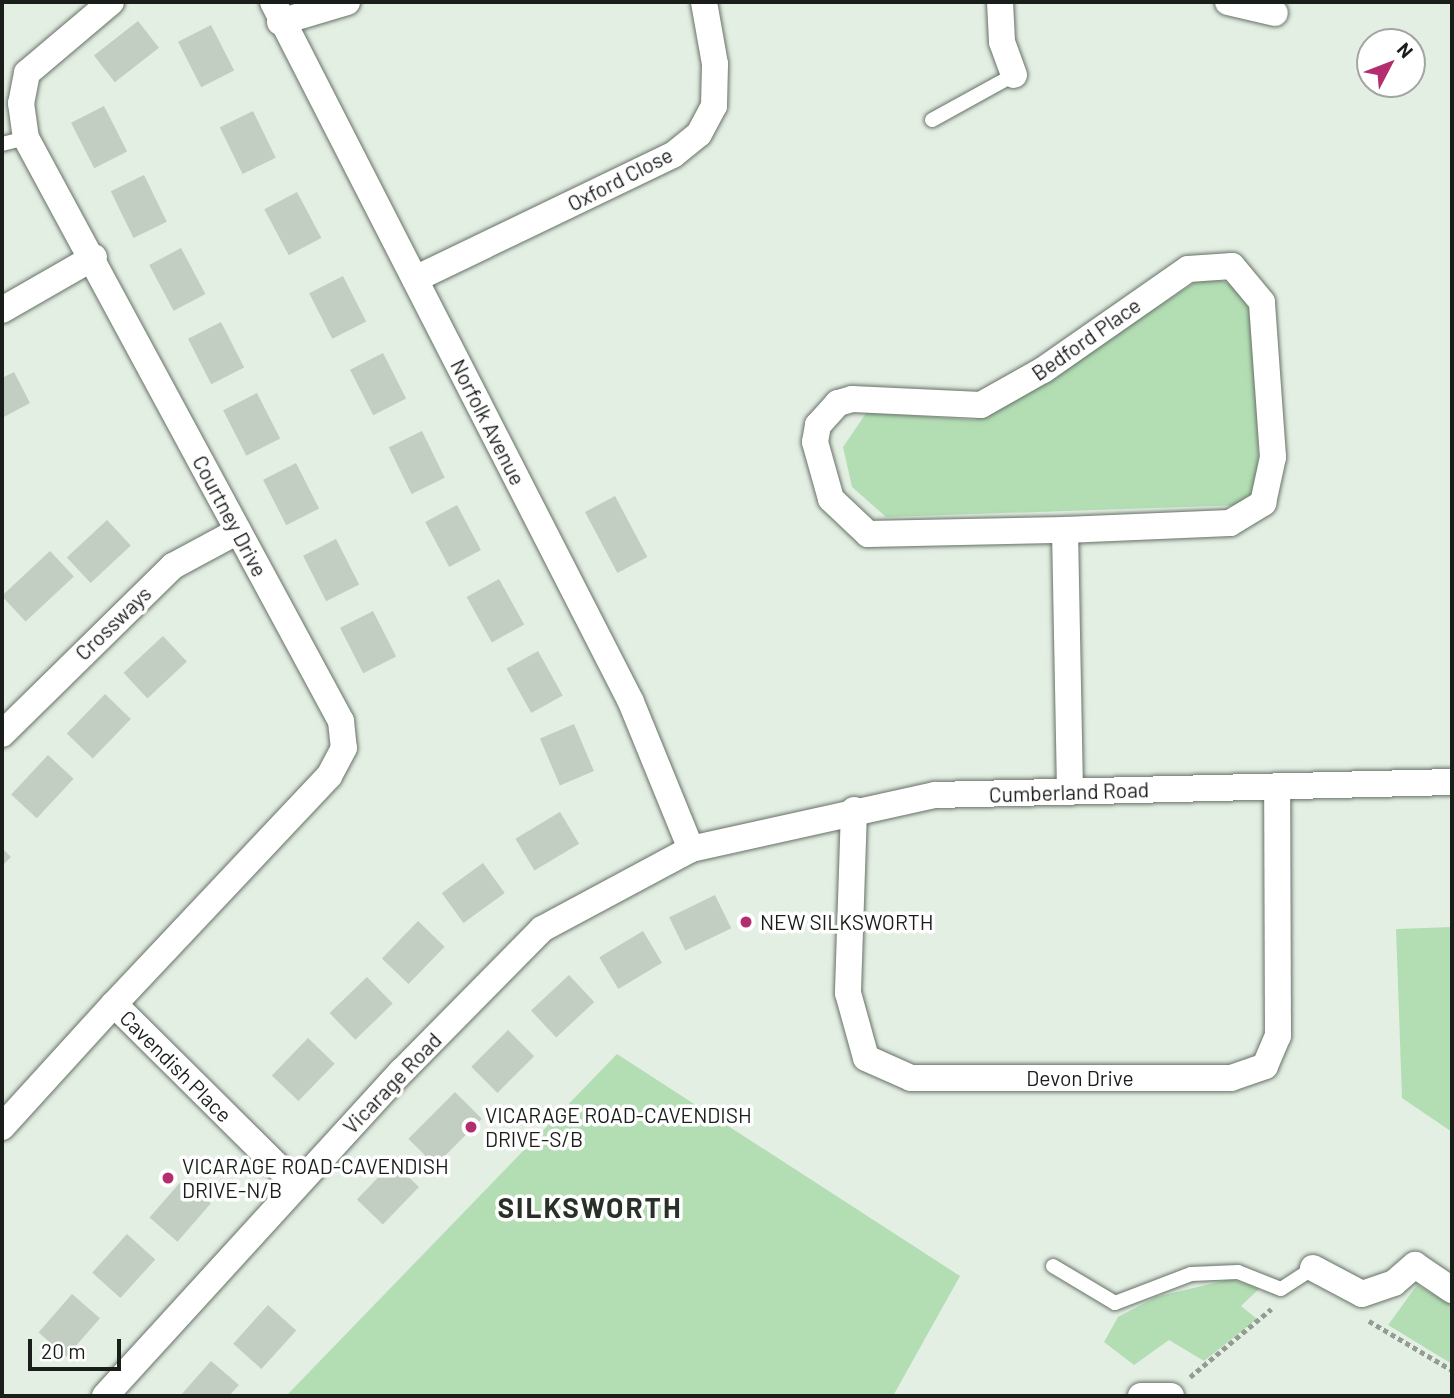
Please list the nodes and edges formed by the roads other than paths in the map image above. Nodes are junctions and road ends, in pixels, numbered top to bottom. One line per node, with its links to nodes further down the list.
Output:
1 (111, 2): 10 (street, Courtney Drive)
2 (347, 2): 6 (street)
3 (704, 2): 12 (street, Oxford Close)
4 (1000, 2): 8 (street)
5 (1228, 2): 7 (street)
6 (277, 12): 12 (street, Norfolk Avenue)
7 (1275, 13)
8 (1014, 75): 9 (lane)
9 (932, 120)
10 (14, 141): 11 (street, Courtney Drive)
11 (94, 257): 13 (street); 15 (street, Courtney Drive)
12 (415, 279): 21 (street, Norfolk Avenue)
13 (2, 310)
14 (1065, 530): 14 (street, Bedford Place); 19 (street)
15 (238, 531): 16 (street, Crossways); 22 (street, Courtney Drive)
16 (2, 734)
17 (1452, 782): 18 (street, Cumberland Road)
18 (1277, 786): 19 (street, Cumberland Road); 20 (street, Devon Drive)
19 (1070, 792): 20 (street, Cumberland Road)
20 (853, 810): 21 (street, Cumberland Road)
21 (691, 849): 24 (street, Vicarage Road)
22 (114, 1004): 23 (street, Cavendish Place); 24 (street, Cavendish Place)
23 (2, 1127)
24 (296, 1185): 28 (street, Vicarage Road)
25 (1053, 1266): 26 (lane)
26 (1313, 1268): 27 (street)
27 (1452, 1290)
28 (105, 1396)
29 (1141, 1396): 30 (street)
30 (1169, 1396)

